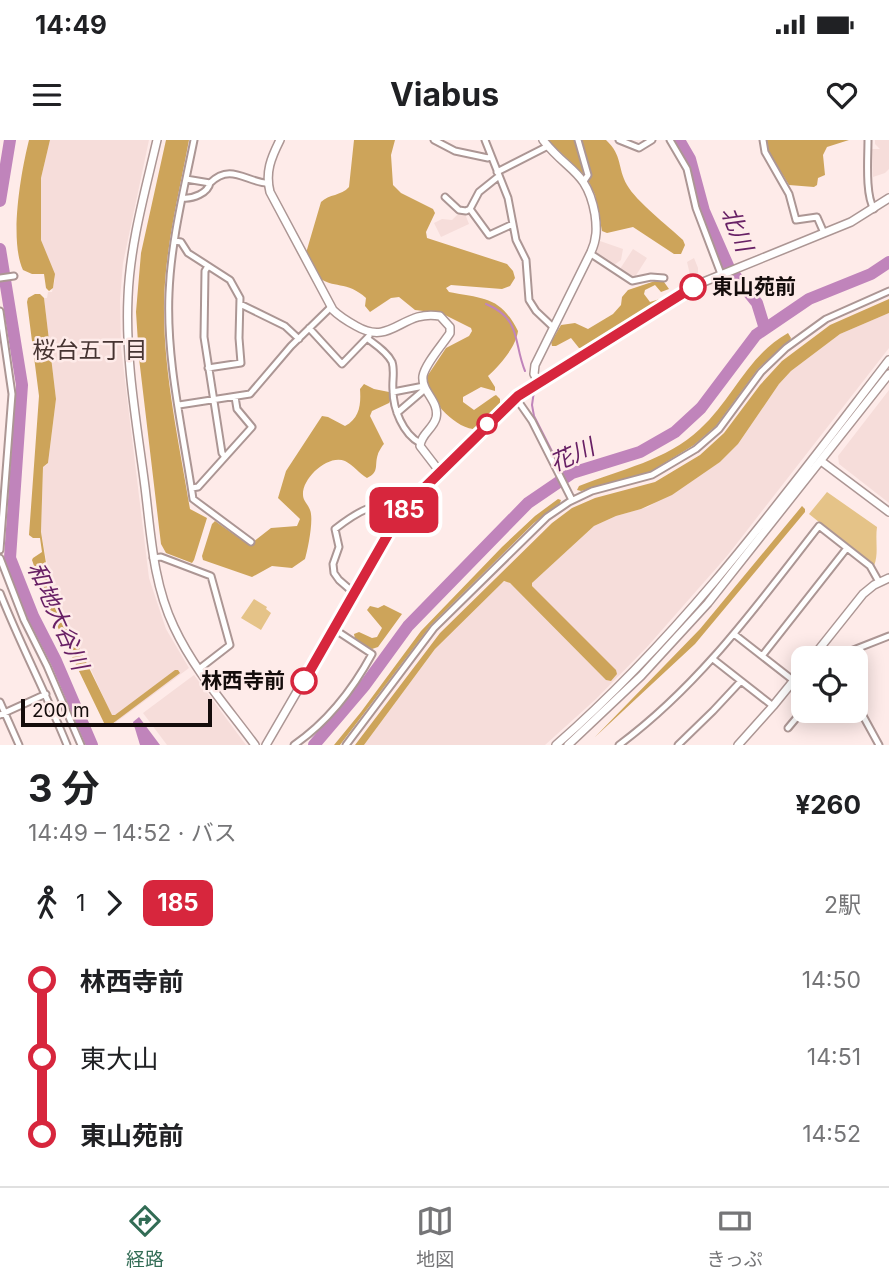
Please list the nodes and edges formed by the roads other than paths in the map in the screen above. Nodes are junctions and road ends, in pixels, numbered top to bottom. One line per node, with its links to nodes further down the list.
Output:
1 (157, 140): 64 (street)
2 (194, 140): 15 (street)
3 (280, 140): 18 (street)
4 (434, 140): 13 (street)
5 (485, 140): 13 (street)
6 (578, 140): 16 (street)
7 (619, 140): 8 (street)
8 (652, 140)
9 (670, 140): 29 (street)
10 (763, 140): 25 (street)
11 (869, 140): 23 (street)
12 (546, 143): 14 (street); 16 (street)
13 (491, 156): 14 (street)
14 (498, 174): 22 (street); 24 (street)
15 (187, 178): 17 (street); 20 (street)
16 (584, 181): 27 (street)
17 (211, 183): 18 (street); 20 (street)
18 (268, 183): 35 (street)
19 (445, 197): 22 (street)
20 (183, 198): 26 (street)
21 (889, 198): 23 (street)
22 (470, 209): 24 (street)
23 (874, 209): 25 (street)
24 (513, 225): 38 (street)
25 (824, 233): 29 (street)
26 (175, 241): 28 (street); 50 (street)
27 (591, 254): 32 (street); 38 (street)
28 (208, 266): 34 (street); 42 (street)
29 (723, 273): 44 (street)
30 (13, 276): 31 (street)
31 (0, 278)
32 (664, 278)
33 (889, 291): 57 (street)
34 (240, 304): 40 (street); 42 (street)
35 (331, 307): 37 (street); 39 (street)
36 (0, 312): 62 (street)
37 (309, 328): 39 (street); 40 (street)
38 (554, 328): 44 (street)
39 (369, 336): 45 (street); 46 (street)
40 (299, 339): 47 (street)
41 (889, 360): 94 (street)
42 (208, 368): 49 (street)
43 (889, 374): 54 (street)
44 (538, 381): 48 (street)
45 (424, 387): 46 (street); 51 (street); 52 (street)
46 (393, 392): 51 (street)
47 (235, 397): 49 (street); 53 (street)
48 (516, 398): 55 (street); 57 (street)
49 (213, 400): 50 (street); 53 (street)
50 (179, 405): 56 (street)
51 (397, 413): 52 (street)
52 (420, 443): 55 (street)
53 (225, 457): 56 (street)
54 (821, 461): 59 (street); 95 (street)
55 (440, 472): 58 (street)
56 (192, 488): 60 (street)
57 (572, 500): 93 (street)
58 (402, 512): 68 (street); 68 (street)
59 (889, 512)
60 (251, 542)
61 (847, 548): 66 (street); 70 (street); 74 (street)
62 (0, 550)
63 (0, 558): 89 (street)
64 (153, 558): 76 (street); 76 (street)
65 (889, 578): 66 (street)
66 (879, 582): 72 (street)
67 (0, 593): 80 (street)
68 (354, 593): 69 (street)
69 (334, 629): 91 (street); 92 (street)
70 (734, 634): 74 (street); 75 (street)
71 (889, 636): 73 (street)
72 (821, 646)
73 (864, 646)
74 (762, 656): 77 (street)
75 (713, 659): 78 (street); 96 (street)
76 (199, 669): 90 (street)
77 (791, 679)
78 (741, 681): 82 (street); 97 (street)
79 (791, 685): 82 (street)
80 (46, 694): 83 (street); 88 (street)
81 (0, 702): 83 (street)
82 (774, 706): 98 (street)
83 (2, 714): 87 (street)
84 (795, 723): 86 (street)
85 (867, 723): 99 (street)
86 (792, 727)
87 (19, 745)
88 (67, 745)
89 (81, 745)
90 (255, 745)
91 (266, 745)
92 (293, 745)
93 (346, 745)
94 (556, 745)
95 (568, 745)
96 (619, 745)
97 (678, 745)
98 (738, 745)
99 (879, 745)

